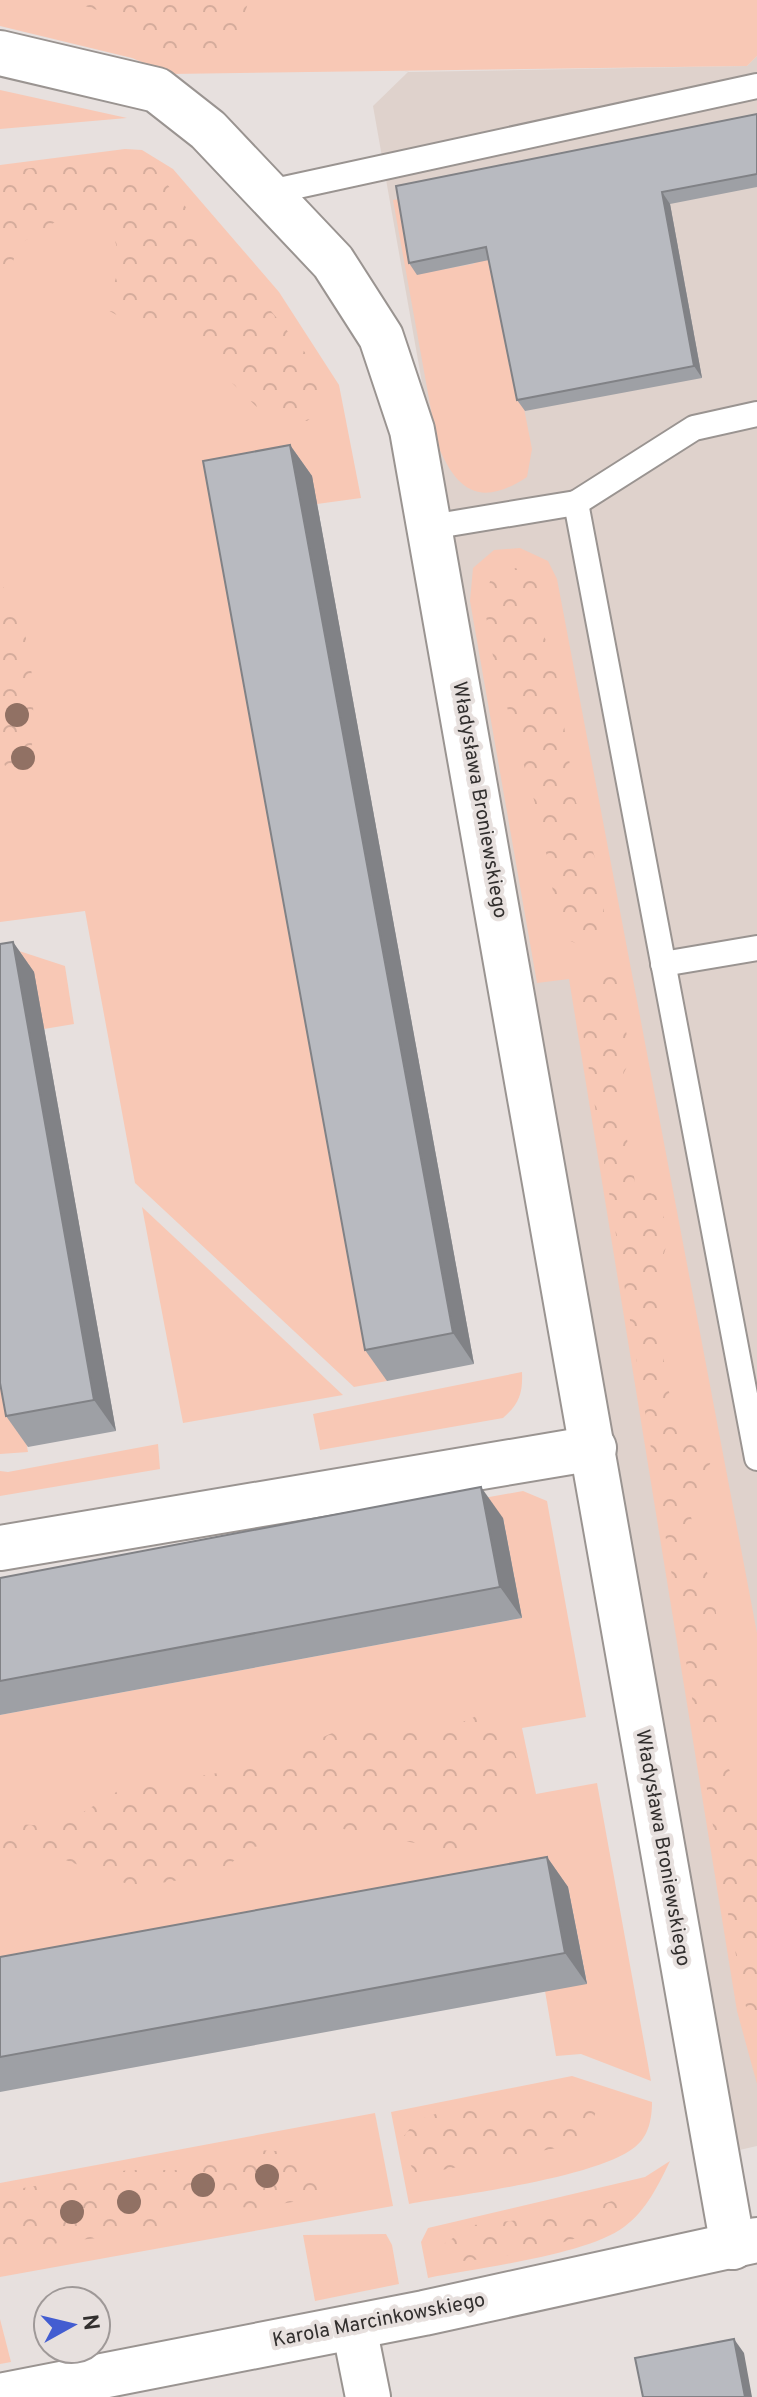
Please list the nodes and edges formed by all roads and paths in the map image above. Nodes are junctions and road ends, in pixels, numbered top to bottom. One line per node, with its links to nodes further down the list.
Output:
1 (0, 53): 3 (street, Władysława Broniewskiego)
2 (757, 86): 3 (lane)
3 (270, 192): 6 (street, Władysława Broniewskiego)
4 (757, 414): 5 (lane)
5 (576, 503): 6 (lane); 8 (lane)
6 (431, 527): 9 (street, Władysława Broniewskiego)
7 (757, 948): 8 (lane)
8 (663, 964): 10 (lane)
9 (594, 1448): 11 (street); 12 (street, Władysława Broniewskiego)
10 (757, 1458)
11 (0, 1548)
12 (745, 2244): 13 (street, Karola Marcinkowskiego)
13 (354, 2327): 14 (street, Karola Marcinkowskiego); 15 (street)
14 (0, 2396)
15 (368, 2397)

